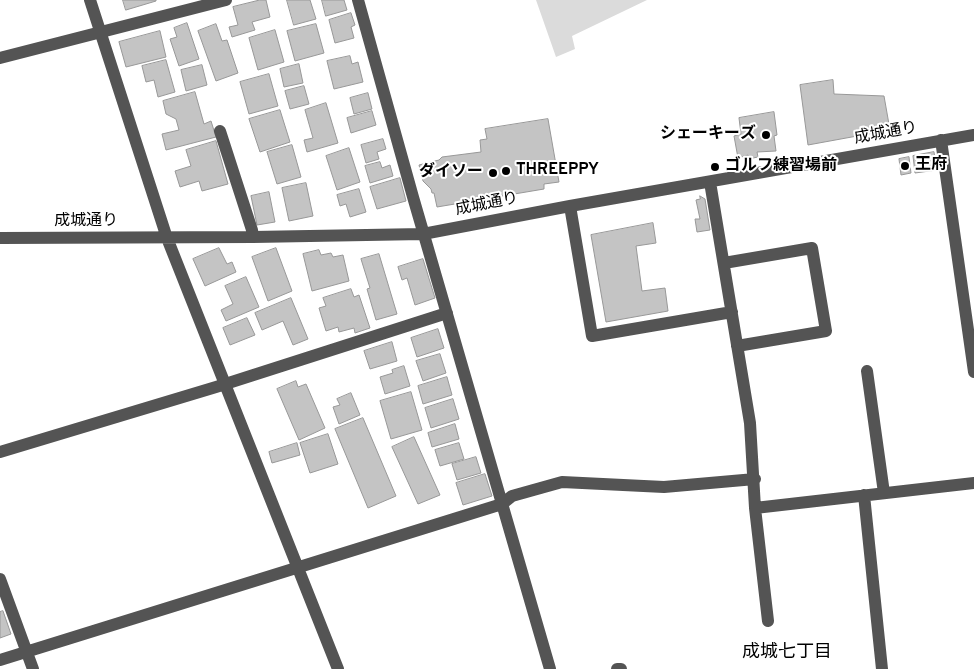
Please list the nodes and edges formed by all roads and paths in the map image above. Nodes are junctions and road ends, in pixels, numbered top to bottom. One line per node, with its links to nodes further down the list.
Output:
1 (90, 0): 5 (street)
2 (226, 0): 4 (street)
3 (358, 0): 12 (street)
4 (210, 2): 5 (street)
5 (99, 32): 6 (street); 14 (street)
6 (0, 58)
7 (220, 131): 15 (street)
8 (974, 135): 9 (street, 成城通り)
9 (941, 140): 10 (street, 成城通り); 21 (street)
10 (710, 182): 11 (street, 成城通り); 16 (street)
11 (570, 206): 12 (street, 成城通り); 17 (street)
12 (423, 234): 15 (street, 成城通り); 18 (street)
13 (0, 238): 14 (street, 成城通り)
14 (167, 238): 15 (street, 成城通り); 22 (street)
15 (253, 238)
16 (724, 263): 17 (street); 19 (street)
17 (732, 312): 19 (street)
18 (447, 313): 22 (street); 28 (street)
19 (737, 346): 24 (street)
20 (868, 371): 26 (street)
21 (974, 372)
22 (226, 384): 23 (street); 30 (street)
23 (0, 452)
24 (755, 479): 28 (street); 29 (street)
25 (974, 483): 26 (street)
26 (884, 493): 27 (street)
27 (864, 495): 29 (street); 40 (street)
28 (502, 504): 30 (street); 37 (street)
29 (756, 508): 32 (street)
30 (298, 567): 33 (street); 36 (street)
31 (0, 579): 33 (street)
32 (768, 621)
33 (27, 651): 34 (street); 35 (street)
34 (0, 660)
35 (33, 669)
36 (338, 669)
37 (550, 669)
38 (617, 669): 39 (street)
39 (621, 669)
40 (882, 669)

